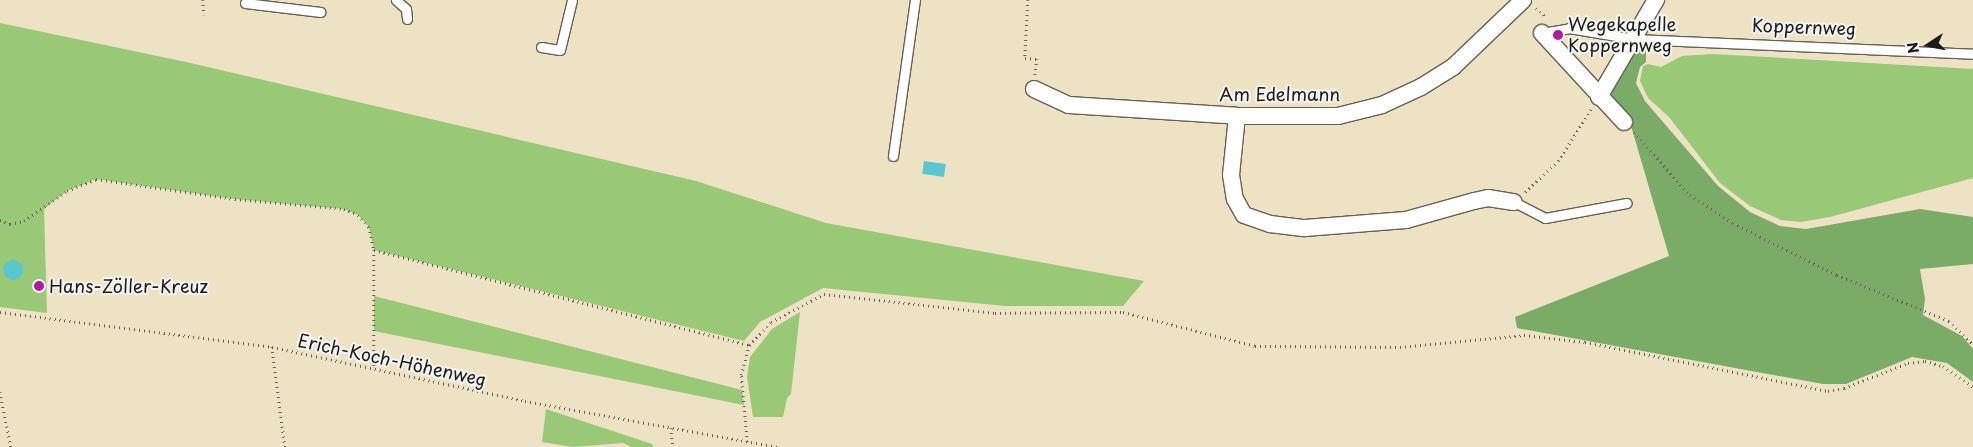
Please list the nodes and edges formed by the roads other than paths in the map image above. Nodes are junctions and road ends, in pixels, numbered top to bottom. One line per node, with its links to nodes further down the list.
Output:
1 (396, 0): 9 (lane)
2 (572, 0): 12 (lane)
3 (915, 0): 18 (lane)
4 (1656, 0): 11 (street)
5 (1528, 2): 16 (street, Am Edelmann)
6 (245, 3): 7 (lane)
7 (297, 4): 8 (lane)
8 (320, 12)
9 (407, 19)
10 (1542, 33): 11 (lane, Koppernweg); 15 (street)
11 (1634, 40): 13 (lane, Koppernweg); 15 (street)
12 (541, 47)
13 (1973, 54)
14 (1034, 89): 16 (street, Am Edelmann)
15 (1599, 97): 17 (street)
16 (1237, 116): 19 (street)
17 (1624, 122)
18 (893, 156)
19 (1514, 202): 20 (lane)
20 (1627, 203)

